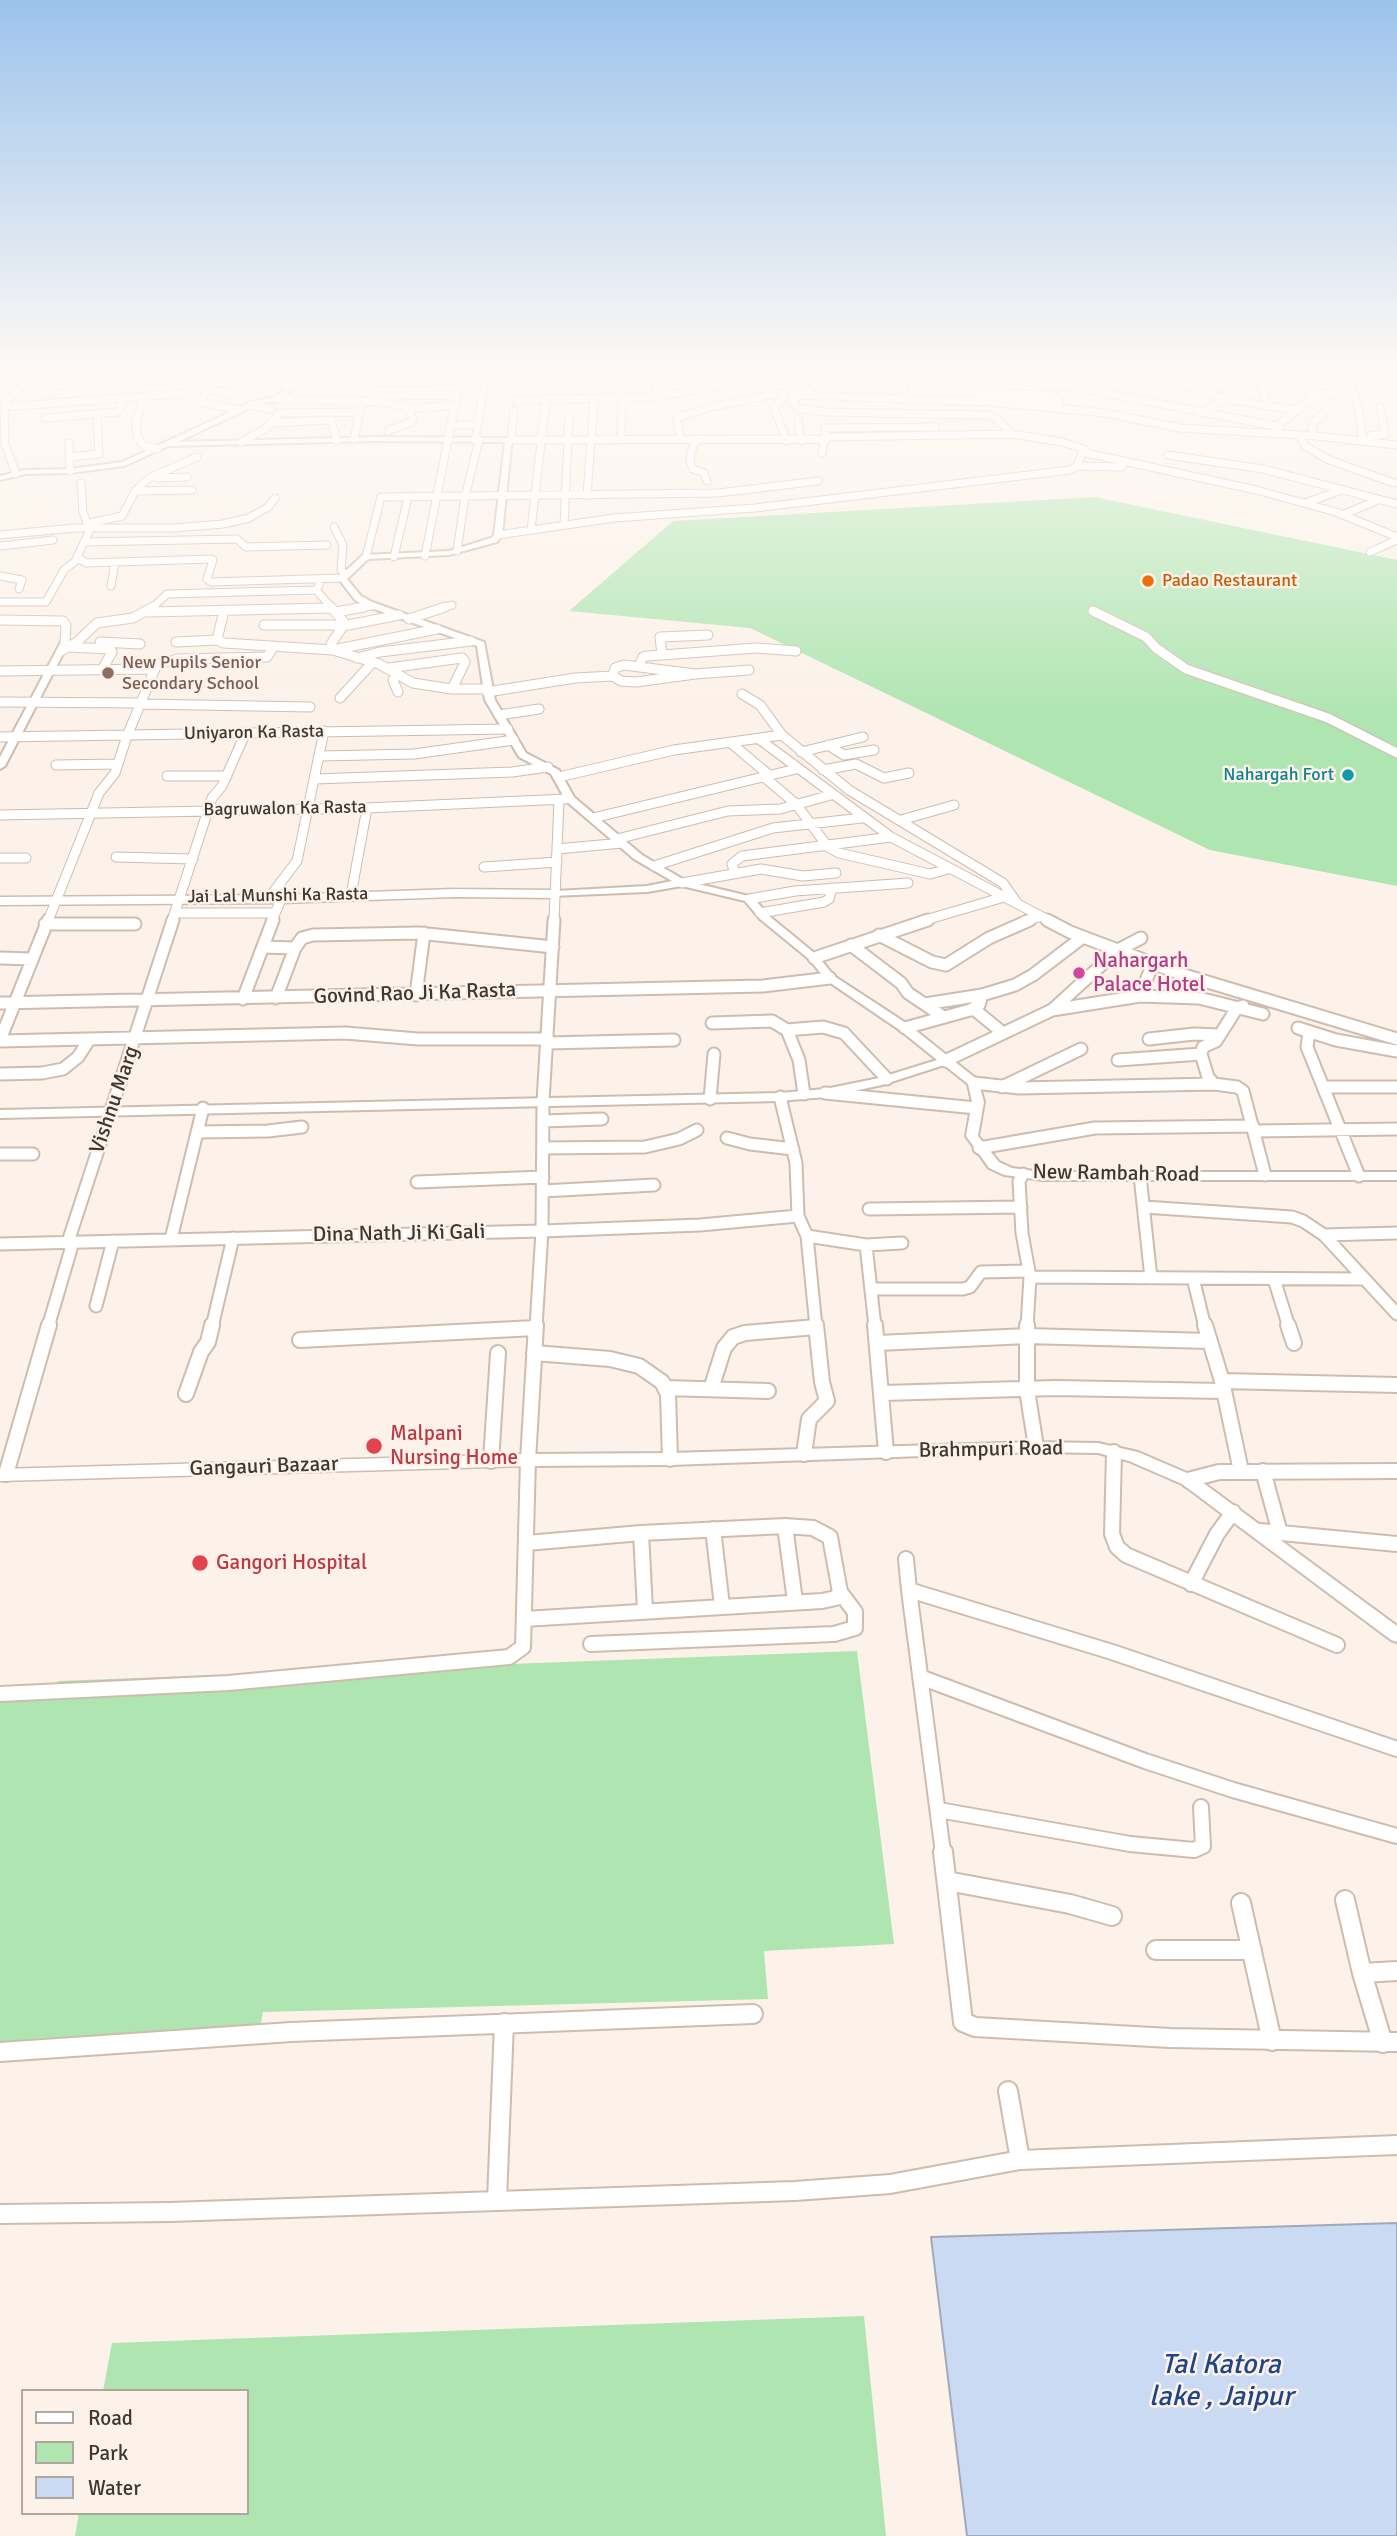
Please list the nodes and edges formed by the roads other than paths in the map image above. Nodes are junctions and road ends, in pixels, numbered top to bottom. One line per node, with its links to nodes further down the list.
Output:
1 (81, 486): 28 (street)
2 (140, 486): 15 (street)
3 (438, 486): 21 (street)
4 (467, 486): 22 (street)
5 (503, 486): 16 (street)
6 (535, 486): 17 (street)
7 (564, 486): 18 (street)
8 (588, 486): 19 (street)
9 (773, 486): 19 (street)
10 (938, 486): 29 (street)
11 (1237, 486): 25 (street)
12 (1328, 486): 14 (street)
13 (192, 490): 15 (street)
14 (1342, 490): 24 (street); 25 (street)
15 (135, 491): 28 (street)
16 (502, 496): 17 (street); 22 (street); 33 (street)
17 (534, 496): 18 (street); 31 (street)
18 (564, 496): 19 (street); 29 (street)
19 (587, 496)
20 (408, 497): 21 (street); 42 (street); 43 (street)
21 (436, 497): 22 (street); 41 (street)
22 (465, 497): 39 (street)
23 (275, 498): 28 (street)
24 (1378, 500): 26 (street); 27 (street)
25 (1305, 503): 27 (street)
26 (1397, 504)
27 (1342, 515): 34 (street)
28 (88, 526): 32 (street); 36 (street)
29 (564, 526): 31 (street)
30 (334, 527): 47 (street)
31 (531, 530): 33 (street)
32 (0, 535)
33 (498, 536): 39 (street)
34 (1397, 539): 40 (street)
35 (53, 540): 38 (street)
36 (84, 542): 37 (street); 44 (street)
37 (327, 545)
38 (0, 546)
39 (457, 551): 41 (street)
40 (1370, 552)
41 (425, 556): 43 (street)
42 (366, 557): 43 (street); 47 (street)
43 (394, 557)
44 (78, 559): 45 (street); 52 (street)
45 (115, 562): 48 (street); 49 (street)
46 (0, 576): 50 (street)
47 (344, 576): 48 (street); 54 (street)
48 (327, 578): 51 (street)
49 (111, 586)
50 (19, 589)
51 (316, 590): 56 (street); 58 (street)
52 (0, 602)
53 (452, 605): 60 (street)
54 (372, 606): 56 (street); 59 (street)
55 (224, 610): 56 (street); 58 (street); 66 (street)
56 (333, 610): 63 (street)
57 (1093, 611): 112 (street)
58 (148, 612): 68 (street)
59 (399, 615): 60 (street); 63 (street)
60 (409, 619): 64 (street)
61 (0, 620): 71 (street)
62 (264, 625): 63 (street)
63 (343, 626): 73 (street)
64 (437, 629): 67 (street); 73 (street)
65 (708, 635): 75 (street)
66 (217, 640): 69 (street); 72 (street)
67 (471, 640): 76 (street); 88 (street)
68 (78, 641): 70 (street); 71 (street)
69 (176, 642)
70 (140, 644)
71 (65, 646): 80 (street); 83 (street)
72 (274, 646): 73 (street); 79 (street)
73 (333, 650): 76 (street)
74 (796, 651): 75 (street)
75 (662, 656): 78 (street)
76 (356, 658): 77 (street)
77 (373, 662): 84 (street); 91 (street)
78 (639, 666): 85 (street); 86 (street)
79 (153, 669): 80 (street); 94 (street)
80 (102, 670): 83 (street)
81 (749, 670): 85 (street)
82 (0, 671): 83 (street)
83 (50, 671): 93 (street)
84 (393, 672): 87 (street); 87 (street); 89 (street)
85 (695, 674): 86 (street)
86 (613, 676): 88 (street)
87 (452, 689): 88 (street)
88 (487, 691): 97 (street)
89 (398, 692)
90 (742, 694): 101 (street)
91 (340, 698)
92 (0, 702): 93 (street)
93 (33, 703): 94 (street); 102 (street)
94 (142, 704): 95 (street); 103 (street)
95 (310, 707)
96 (539, 709): 97 (street)
97 (499, 715): 98 (street)
98 (508, 729): 99 (street, Uniyaron Ka Rasta); 107 (street)
99 (324, 731): 100 (street, Uniyaron Ka Rasta); 113 (street)
100 (246, 732): 103 (street, Uniyaron Ka Rasta); 122 (street, Vishnu Marg)
101 (782, 735): 106 (street); 111 (street)
102 (14, 736): 103 (street, Uniyaron Ka Rasta); 104 (street, Uniyaron Ka Rasta); 116 (street)
103 (127, 736): 114 (street)
104 (0, 737)
105 (863, 737): 109 (street)
106 (758, 739): 108 (street); 118 (street)
107 (514, 740): 113 (street); 117 (street)
108 (731, 743): 123 (street); 124 (street)
109 (828, 745): 110 (street); 111 (street)
110 (874, 750)
111 (801, 752): 119 (street)
112 (1397, 753)
113 (320, 756): 125 (street)
114 (118, 764): 115 (street); 133 (street)
115 (56, 765)
116 (0, 766)
117 (548, 767): 124 (street); 125 (street)
118 (796, 769): 123 (street); 126 (street)
119 (823, 770): 120 (street); 137 (street)
120 (909, 773)
121 (167, 776): 122 (street)
122 (227, 776): 132 (street, Vishnu Marg)
123 (766, 776): 128 (street); 135 (street)
124 (559, 777): 127 (street)
125 (315, 779): 131 (street)
126 (831, 795): 128 (street); 136 (street)
127 (565, 799): 130 (street, Bagruwalon Ka Rasta); 135 (street); 142 (street)
128 (796, 804): 138 (street); 140 (street)
129 (954, 805): 137 (street)
130 (367, 808): 131 (street, Bagruwalon Ka Rasta); 157 (street)
131 (307, 809): 132 (street, Bagruwalon Ka Rasta); 160 (street)
132 (207, 811): 133 (street, Bagruwalon Ka Rasta); 146 (street, Vishnu Marg)
133 (90, 814): 134 (street, Bagruwalon Ka Rasta); 162 (street)
134 (0, 815)
135 (593, 818): 140 (street)
136 (862, 818): 138 (street); 139 (street)
137 (901, 820): 164 (street)
138 (811, 823): 141 (street); 148 (street)
139 (891, 836): 141 (street); 150 (street)
140 (620, 841): 142 (street); 148 (street)
141 (828, 847): 150 (street); 151 (street)
142 (557, 849): 147 (street)
143 (116, 857): 146 (street)
144 (0, 858): 145 (street)
145 (26, 858)
146 (193, 859): 159 (street, Vishnu Marg)
147 (557, 862): 149 (street); 156 (street)
148 (654, 866): 153 (street)
149 (484, 867)
150 (948, 869): 158 (street)
151 (735, 873): 152 (street); 153 (street)
152 (836, 873)
153 (682, 883): 156 (street); 161 (street)
154 (908, 883): 155 (street)
155 (832, 888): 161 (street); 167 (street)
156 (556, 894): 157 (main road, Jai Lal Munshi Ka Rasta); 177 (street)
157 (351, 895): 160 (main road, Jai Lal Munshi Ka Rasta)
158 (1004, 897): 164 (street); 172 (street)
159 (181, 898): 160 (main road, Jai Lal Munshi Ka Rasta); 162 (main road, Jai Lal Munshi Ka Rasta); 165 (street, Vishnu Marg)
160 (274, 899): 166 (street)
161 (749, 899): 167 (street)
162 (56, 900): 163 (main road, Jai Lal Munshi Ka Rasta); 169 (street)
163 (0, 901)
164 (1017, 904): 168 (street)
165 (176, 913): 166 (street); 192 (street, Vishnu Marg)
166 (275, 913): 176 (street)
167 (760, 913): 181 (street)
168 (1039, 917): 172 (street); 173 (street)
169 (45, 924): 170 (street); 182 (street)
170 (135, 924)
171 (424, 933): 177 (street); 178 (street); 186 (street)
172 (879, 935): 175 (street)
173 (1083, 937): 179 (street); 187 (street)
174 (1141, 938): 179 (street)
175 (851, 945): 181 (street); 195 (street)
176 (262, 947): 178 (street); 191 (street)
177 (553, 947): 185 (street)
178 (295, 948): 190 (street)
179 (1118, 950): 183 (street); 198 (street)
180 (0, 958): 182 (street)
181 (814, 958): 184 (street)
182 (32, 959): 194 (street)
183 (1153, 963): 188 (street); 189 (street)
184 (830, 978): 185 (street, Govind Rao Ji Ka Rasta); 202 (street)
185 (551, 992): 186 (street, Govind Rao Ji Ka Rasta); 212 (street)
186 (416, 995): 190 (street, Govind Rao Ji Ka Rasta)
187 (982, 995): 195 (street); 197 (street)
188 (1140, 996): 196 (street); 198 (street)
189 (1255, 997): 196 (street); 208 (street)
190 (276, 998): 191 (street, Govind Rao Ji Ka Rasta)
191 (243, 999): 192 (street, Govind Rao Ji Ka Rasta)
192 (147, 1000): 194 (street, Govind Rao Ji Ka Rasta); 206 (street, Vishnu Marg)
193 (0, 1003): 194 (street, Govind Rao Ji Ka Rasta)
194 (14, 1003): 211 (street)
195 (925, 1004): 200 (street)
196 (1237, 1008): 199 (street); 205 (street)
197 (970, 1010): 200 (street); 204 (street)
198 (1052, 1010): 204 (street)
199 (1263, 1014)
200 (942, 1016): 202 (street)
201 (712, 1023): 203 (street)
202 (905, 1028): 218 (street)
203 (787, 1030): 220 (street); 227 (street)
204 (1003, 1033): 218 (street)
205 (1220, 1035): 207 (street); 215 (street)
206 (136, 1038): 209 (street); 212 (street); 233 (street, Vishnu Marg)
207 (1149, 1039)
208 (1397, 1039)
209 (89, 1040): 211 (street); 219 (street)
210 (674, 1040): 212 (street)
211 (0, 1041)
212 (548, 1041): 230 (street)
213 (1081, 1049): 223 (street)
214 (1397, 1051): 224 (street)
215 (1201, 1054): 217 (street); 222 (street)
216 (714, 1055): 229 (street)
217 (1118, 1060)
218 (944, 1061): 220 (street); 221 (street)
219 (0, 1074)
220 (887, 1079): 226 (street)
221 (974, 1083): 223 (street); 232 (street)
222 (1214, 1084): 223 (street); 238 (street)
223 (1002, 1087)
224 (1324, 1087): 225 (street); 241 (street)
225 (1397, 1087)
226 (825, 1093): 227 (street); 232 (street)
227 (804, 1094): 228 (street)
228 (780, 1097): 229 (street); 246 (street)
229 (710, 1099): 230 (street)
230 (543, 1101): 231 (street); 236 (street)
231 (203, 1108): 233 (street); 242 (street)
232 (976, 1108): 245 (street)
233 (112, 1110): 234 (street); 269 (street, Vishnu Marg)
234 (0, 1114)
235 (602, 1119): 236 (street)
236 (543, 1121): 244 (street)
237 (302, 1127): 242 (street)
238 (1254, 1129): 241 (street); 245 (street); 250 (street)
239 (1397, 1129): 241 (street)
240 (697, 1130): 244 (street)
241 (1343, 1131): 252 (street)
242 (197, 1132): 267 (street)
243 (727, 1138): 246 (street)
244 (543, 1148): 254 (street)
245 (979, 1148): 249 (street, New Rambah Road)
246 (793, 1149): 261 (street)
247 (0, 1154): 248 (street)
248 (33, 1154)
249 (1023, 1174): 251 (street, New Rambah Road); 258 (street)
250 (1265, 1175): 251 (street, New Rambah Road); 252 (street, New Rambah Road)
251 (1140, 1176): 259 (street)
252 (1359, 1176): 253 (street, New Rambah Road)
253 (1397, 1176)
254 (543, 1177): 255 (street); 257 (street)
255 (417, 1182)
256 (654, 1185): 257 (street)
257 (542, 1191): 262 (street)
258 (1021, 1207): 260 (street); 273 (street)
259 (1144, 1208): 264 (street); 274 (street)
260 (869, 1209)
261 (798, 1216): 262 (street, Dina Nath Ji Ki Gali); 265 (street)
262 (542, 1231): 266 (street, Dina Nath Ji Ki Gali); 282 (street)
263 (1397, 1233): 264 (street)
264 (1324, 1235): 277 (street)
265 (807, 1236): 272 (street); 281 (street)
266 (233, 1238): 267 (street, Dina Nath Ji Ki Gali); 297 (street)
267 (171, 1240): 268 (street, Dina Nath Ji Ki Gali)
268 (113, 1241): 269 (street, Dina Nath Ji Ki Gali); 279 (street)
269 (68, 1242): 271 (street, Dina Nath Ji Ki Gali); 308 (street, Vishnu Marg)
270 (902, 1243): 272 (street)
271 (0, 1244)
272 (866, 1245): 278 (street)
273 (1029, 1274): 274 (street); 278 (street); 283 (street)
274 (1151, 1278): 275 (street)
275 (1194, 1278): 276 (street); 285 (street)
276 (1274, 1279): 277 (street); 287 (street)
277 (1364, 1279): 280 (street)
278 (871, 1289): 286 (street)
279 (96, 1306)
280 (1395, 1311)
281 (816, 1327): 293 (street); 301 (street)
282 (536, 1328): 284 (street); 289 (street)
283 (1027, 1336): 285 (street); 286 (street); 294 (street)
284 (300, 1340)
285 (1209, 1341): 291 (street)
286 (878, 1343): 296 (street)
287 (1294, 1343)
288 (498, 1353): 304 (street)
289 (534, 1353): 292 (street); 303 (street)
290 (1397, 1385): 291 (street)
291 (1223, 1386): 294 (street); 305 (street)
292 (665, 1388): 293 (street); 302 (street)
293 (711, 1389): 295 (street)
294 (1027, 1390): 296 (street); 298 (street)
295 (768, 1391)
296 (883, 1393): 299 (street)
297 (186, 1394)
298 (1036, 1447): 299 (street, Brahmpuri Road); 300 (street, Brahmpuri Road)
299 (886, 1452): 301 (street, Brahmpuri Road)
300 (1114, 1452): 309 (street, Brahmpuri Road); 319 (street)
301 (804, 1454): 302 (street, Brahmpuri Road)
302 (670, 1459): 303 (street, Brahmpuri Road)
303 (528, 1460): 304 (main road, Gangauri Bazaar); 316 (street)
304 (491, 1461): 308 (main road, Gangauri Bazaar)
305 (1241, 1471): 306 (street); 309 (street)
306 (1263, 1471): 307 (street); 315 (street)
307 (1397, 1471)
308 (3, 1474)
309 (1188, 1480): 310 (street, Brahmpuri Road)
310 (1233, 1512): 313 (street, Brahmpuri Road); 319 (street)
311 (785, 1526): 312 (street); 321 (street); 322 (street)
312 (713, 1530): 314 (street); 323 (street)
313 (1260, 1531): 315 (street); 326 (street, Brahmpuri Road)
314 (641, 1533): 316 (street); 324 (street)
315 (1280, 1533): 317 (street)
316 (527, 1543): 325 (street)
317 (1397, 1544)
318 (906, 1559): 320 (street)
319 (1191, 1584): 328 (street)
320 (909, 1591): 329 (street); 331 (street)
321 (839, 1592): 322 (street); 327 (street)
322 (795, 1601): 323 (street)
323 (722, 1606): 324 (street)
324 (645, 1609): 325 (street)
325 (524, 1619): 330 (street)
326 (1397, 1635)
327 (591, 1644)
328 (1337, 1645)
329 (920, 1678): 333 (street); 334 (street)
330 (0, 1695)
331 (1397, 1749)
332 (1200, 1807): 333 (street)
333 (939, 1810): 335 (street)
334 (1397, 1836)
335 (947, 1881): 338 (street); 345 (street)
336 (1345, 1900): 342 (street)
337 (1241, 1903): 340 (street)
338 (1112, 1916)
339 (1156, 1951): 340 (street)
340 (1252, 1951): 345 (street)
341 (1397, 1971): 342 (street)
342 (1362, 1973): 346 (street)
343 (753, 2014): 344 (street)
344 (504, 2023): 347 (street); 351 (street)
345 (1272, 2041): 346 (street)
346 (1390, 2042)
347 (0, 2052)
348 (1008, 2091): 350 (street)
349 (1397, 2146): 350 (street)
350 (1020, 2160): 351 (street)
351 (497, 2200): 352 (street)
352 (0, 2214)

